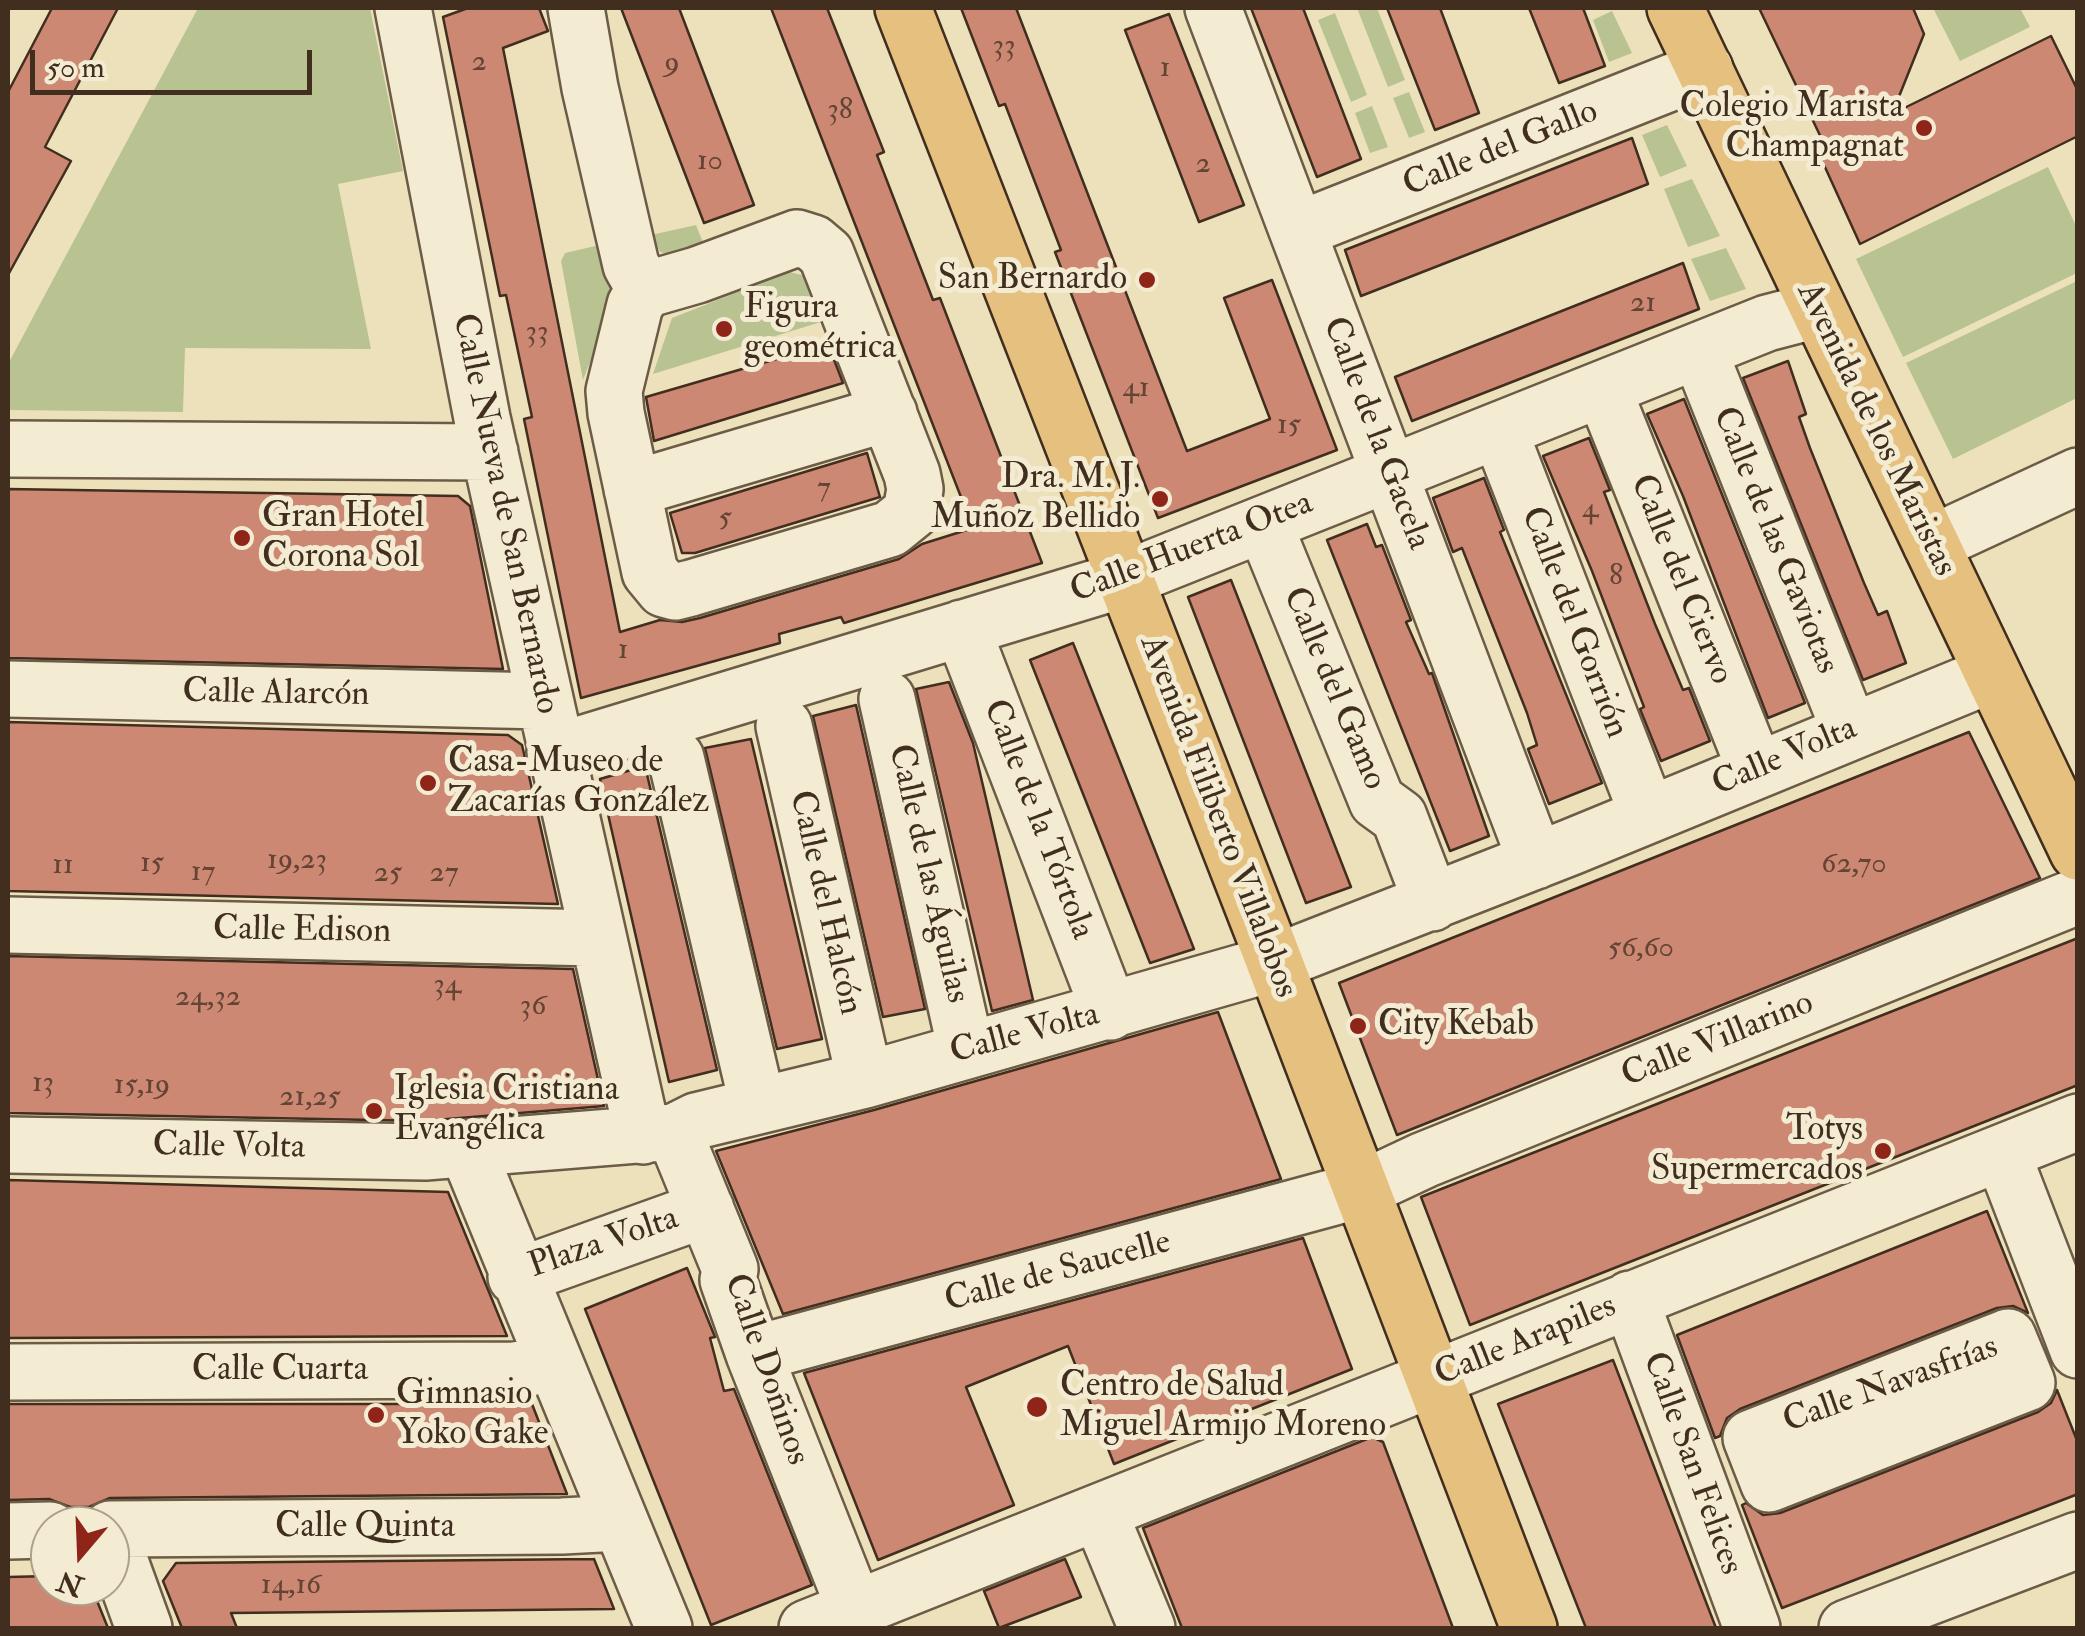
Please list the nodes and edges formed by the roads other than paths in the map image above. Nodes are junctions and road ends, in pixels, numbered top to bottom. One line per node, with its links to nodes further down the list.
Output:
1 (403, 8): 15 (street, Calle Nueva de San Bernardo)
2 (576, 8): 8 (street)
3 (903, 8): 21 (main road, Avenida Filiberto Villalobos)
4 (1213, 8): 7 (street, Calle de la Gacela)
5 (1675, 8): 6 (main road, Avenida de los Maristas)
6 (1704, 70): 7 (street, Calle del Gallo); 9 (main road, Avenida de los Maristas)
7 (1298, 230): 16 (street, Calle de la Gacela)
8 (645, 290): 12 (street); 18 (street)
9 (1817, 310): 10 (street, Calle Huerta Otea); 20 (main road, Avenida de los Maristas)
10 (1699, 350): 11 (street, Calle Huerta Otea); 28 (street, Calle de las Gaviotas)
11 (1603, 389): 13 (street, Calle Huerta Otea); 30 (street, Calle del Ciervo)
12 (889, 414): 18 (street); 18 (street)
13 (1499, 430): 16 (street, Calle Huerta Otea); 31 (street, Calle del Gorrión)
14 (8, 449): 15 (street)
15 (490, 452): 26 (street, Calle Nueva de San Bernardo)
16 (1390, 475): 19 (street, Calle Huerta Otea); 33 (street, Calle de la Gacela)
17 (2078, 476): 20 (street)
18 (632, 488)
19 (1264, 524): 21 (street, Calle Huerta Otea); 35 (street, Calle del Gamo)
20 (1931, 544): 23 (main road, Avenida de los Maristas)
21 (1125, 579): 22 (street, Calle Huerta Otea); 38 (main road, Avenida Filiberto Villalobos)
22 (962, 628): 26 (street, Calle Huerta Otea); 39 (street, Calle de la Tórtola)
23 (1990, 674): 28 (street, Calle Volta); 32 (main road, Avenida de los Maristas)
24 (8, 689): 26 (street, Calle Alarcón)
25 (887, 698): 40 (street, Calle de las Águilas)
26 (549, 726): 37 (street, Calle Nueva de San Bernardo)
27 (784, 726): 41 (street, Calle del Halcón)
28 (1850, 732): 30 (street, Calle Volta)
29 (676, 758): 42 (street)
30 (1756, 771): 31 (street, Calle Volta)
31 (1648, 815): 33 (street, Calle Volta)
32 (2078, 852)
33 (1536, 861): 35 (street, Calle Volta)
34 (2078, 896): 48 (street, Calle Villarino)
35 (1432, 903): 38 (street, Calle Volta)
36 (8, 925): 37 (street, Calle Edison)
37 (597, 938): 44 (street, Calle Nueva de San Bernardo)
38 (1274, 963): 39 (street, Calle Volta); 48 (main road, Avenida Filiberto Villalobos)
39 (1110, 1012): 40 (street, Calle Volta)
40 (966, 1050): 41 (street, Calle Volta)
41 (865, 1080): 42 (street, Calle Volta)
42 (758, 1106): 44 (street, Calle Volta)
43 (2078, 1122): 47 (street, Calle Arapiles)
44 (658, 1134): 46 (street, Calle Volta); 49 (street, Calle Doñinos)
45 (8, 1144): 46 (street, Calle Volta)
46 (466, 1149): 50 (street, Plaza Volta)
47 (2002, 1153): 51 (street, Calle Arapiles); 52 (street)
48 (1360, 1190): 53 (street, Calle de Saucelle); 56 (main road, Avenida Filiberto Villalobos)
49 (706, 1208): 50 (street, Plaza Volta); 53 (street, Calle Doñinos)
50 (516, 1276): 54 (street)
51 (1630, 1298): 56 (street, Calle Arapiles); 67 (street, Calle San Felices)
52 (2078, 1350)
53 (754, 1354): 62 (street, Calle Doñinos)
54 (552, 1364): 55 (street, Calle Cuarta); 58 (street)
55 (8, 1372)
56 (1434, 1380): 57 (street, Calle Arapiles); 66 (main road, Avenida Filiberto Villalobos)
57 (1099, 1512): 62 (street, Calle Arapiles); 65 (street)
58 (620, 1523): 59 (street, Calle Quinta); 64 (street)
59 (130, 1532)
60 (2078, 1540): 68 (street)
61 (130, 1588): 63 (street)
62 (831, 1619)
63 (144, 1628)
64 (664, 1628)
65 (1147, 1628)
66 (1529, 1628)
67 (1752, 1628)
68 (1847, 1628)

